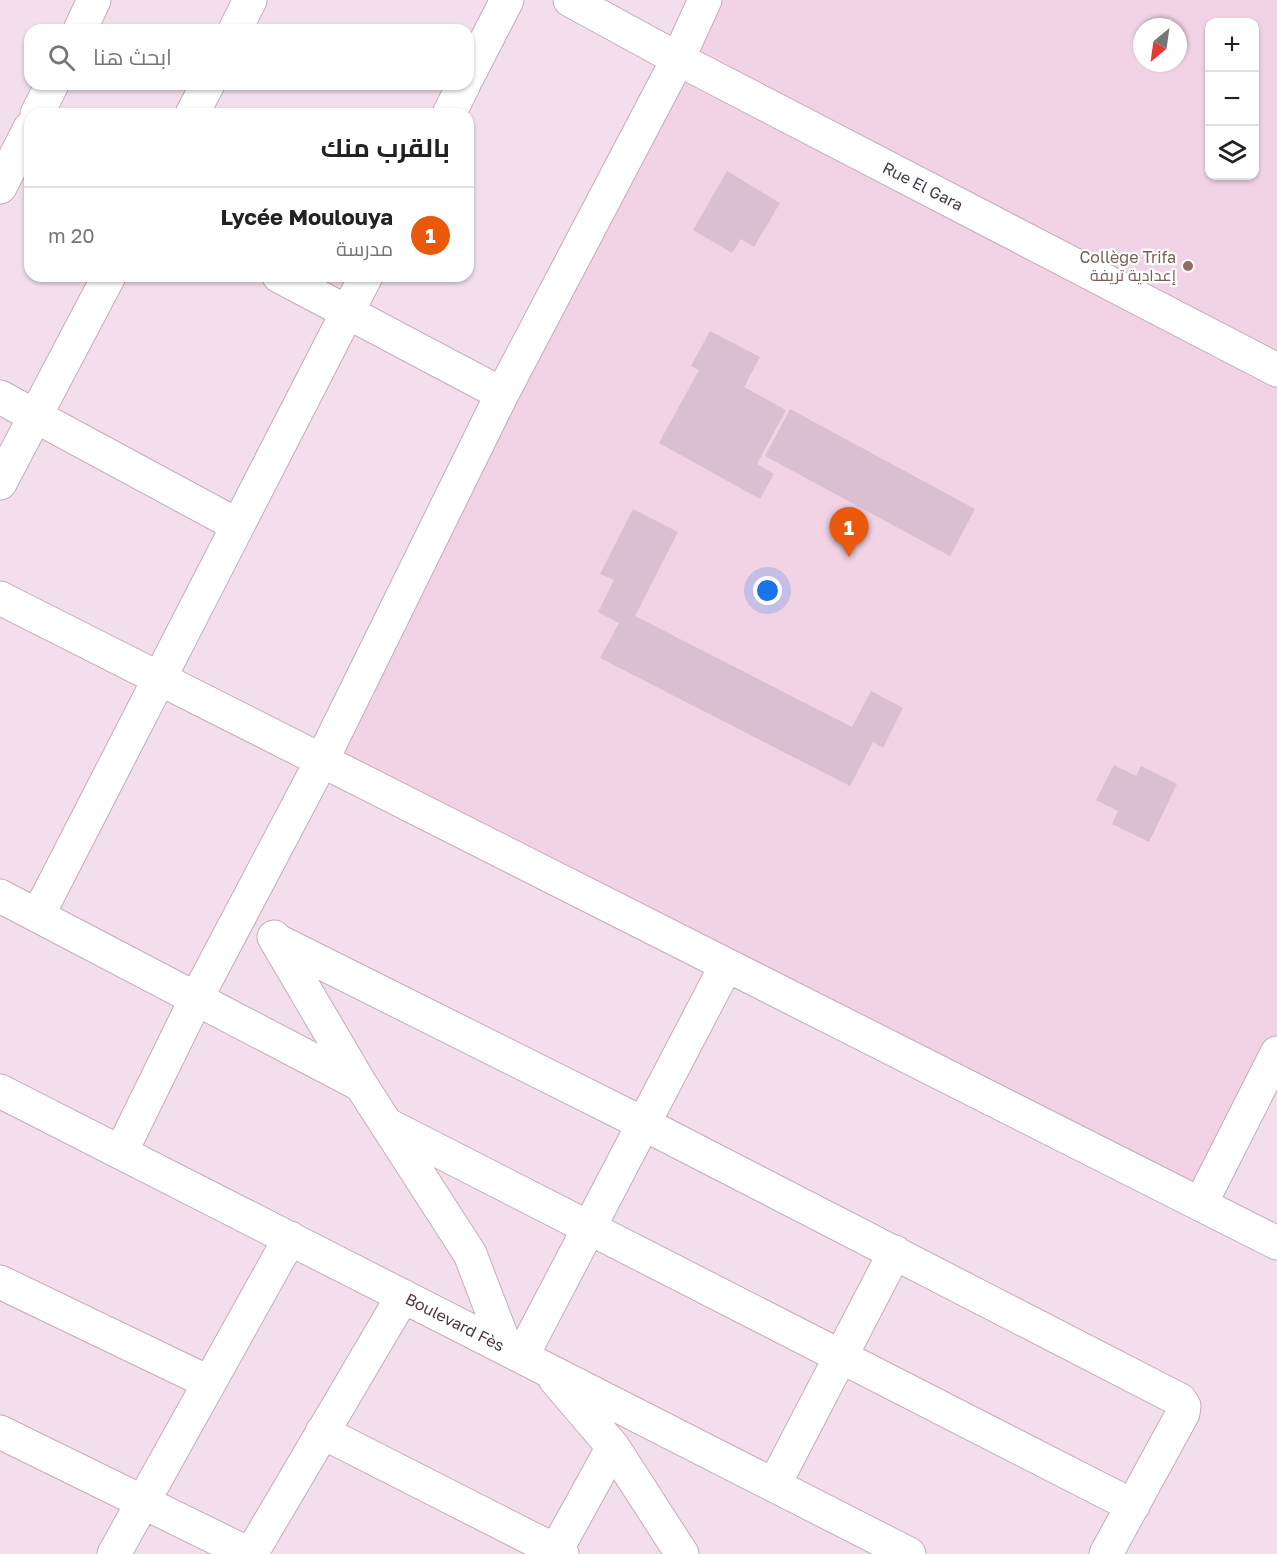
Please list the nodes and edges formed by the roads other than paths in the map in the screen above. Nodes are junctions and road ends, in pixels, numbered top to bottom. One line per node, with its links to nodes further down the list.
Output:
1 (94, 0): 6 (street)
2 (250, 0): 7 (street)
3 (507, 0): 9 (street)
4 (570, 0): 8 (street, Rue El Gara)
5 (705, 0): 8 (street)
6 (83, 24)
7 (238, 24)
8 (678, 59): 22 (street, Rue El Gara); 23 (street)
9 (474, 64)
10 (48, 90): 13 (street)
11 (205, 90): 14 (street)
12 (461, 90): 15 (street)
13 (38, 108)
14 (195, 108)
15 (452, 108)
16 (24, 131): 17 (street)
17 (0, 187)
18 (106, 282): 25 (street)
19 (290, 282): 21 (street)
20 (363, 282): 21 (street)
21 (347, 313): 23 (street); 27 (street)
22 (1277, 370)
23 (502, 394): 30 (street)
24 (0, 397): 25 (street)
25 (36, 415): 26 (street); 27 (street)
26 (0, 483)
27 (237, 525): 29 (street)
28 (0, 598): 29 (street)
29 (160, 680): 30 (street); 33 (street)
30 (321, 762): 32 (street); 35 (street)
31 (0, 896): 33 (street)
32 (248, 902): 34 (street); 36 (street)
33 (38, 915): 36 (street)
34 (276, 940): 38 (street); 40 (street)
35 (726, 966): 40 (street); 43 (street)
36 (197, 997): 38 (street); 42 (street)
37 (1277, 1053): 43 (street)
38 (361, 1085): 41 (street)
39 (0, 1091): 42 (street, Boulevard Fès)
40 (644, 1124): 44 (street); 47 (street)
41 (388, 1125): 44 (street); 50 (street)
42 (121, 1152): 45 (street, Boulevard Fès)
43 (1201, 1203): 46 (street)
44 (590, 1227): 50 (street); 51 (street)
45 (290, 1238): 49 (street, Boulevard Fès); 52 (street)
46 (1277, 1243)
47 (895, 1252): 51 (street); 58 (street)
48 (0, 1282): 52 (street)
49 (403, 1296): 50 (street, Boulevard Fès); 54 (street)
50 (525, 1358): 55 (street); 56 (street, Boulevard Fès)
51 (841, 1358): 56 (street); 58 (street)
52 (208, 1382): 57 (street)
53 (0, 1432): 57 (street)
54 (322, 1432): 59 (street); 61 (street)
55 (613, 1447): 59 (street); 62 (street)
56 (774, 1485): 63 (street, Boulevard Fès)
57 (143, 1500): 60 (street); 61 (street)
58 (1133, 1506): 64 (street)
59 (557, 1553)
60 (114, 1554)
61 (250, 1554)
62 (682, 1554)
63 (909, 1554)
64 (1106, 1554)

